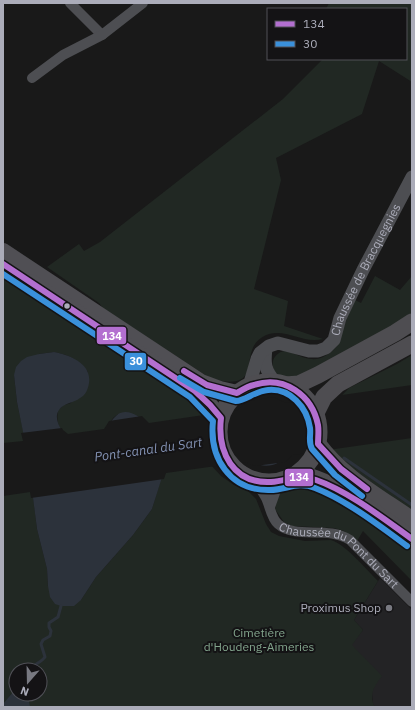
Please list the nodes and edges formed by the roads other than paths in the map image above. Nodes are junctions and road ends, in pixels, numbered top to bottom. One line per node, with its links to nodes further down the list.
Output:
1 (70, 3): 3 (street)
2 (143, 3): 3 (street)
3 (102, 35): 4 (street)
4 (32, 78)
5 (412, 177): 10 (street, Chaussée de Bracquegnies)
6 (3, 251): 12 (main road)
7 (3, 264): 14 (main road)
8 (412, 322): 11 (highway)
9 (412, 344): 13 (highway)
10 (266, 349): 11 (street); 12 (street)
11 (281, 383): 12 (highway); 13 (highway)
12 (243, 389): 14 (highway)
13 (316, 413): 15 (highway)
14 (220, 418): 17 (highway)
15 (318, 444): 16 (highway); 19 (highway)
16 (289, 478): 17 (highway); 18 (street, Chaussée du Pont du Sart); 20 (highway)
17 (254, 480): 18 (street, Chaussée du Pont du Sart)
18 (270, 507): 21 (street, Chaussée du Pont du Sart)
19 (412, 520)
20 (412, 539)
21 (412, 602)

